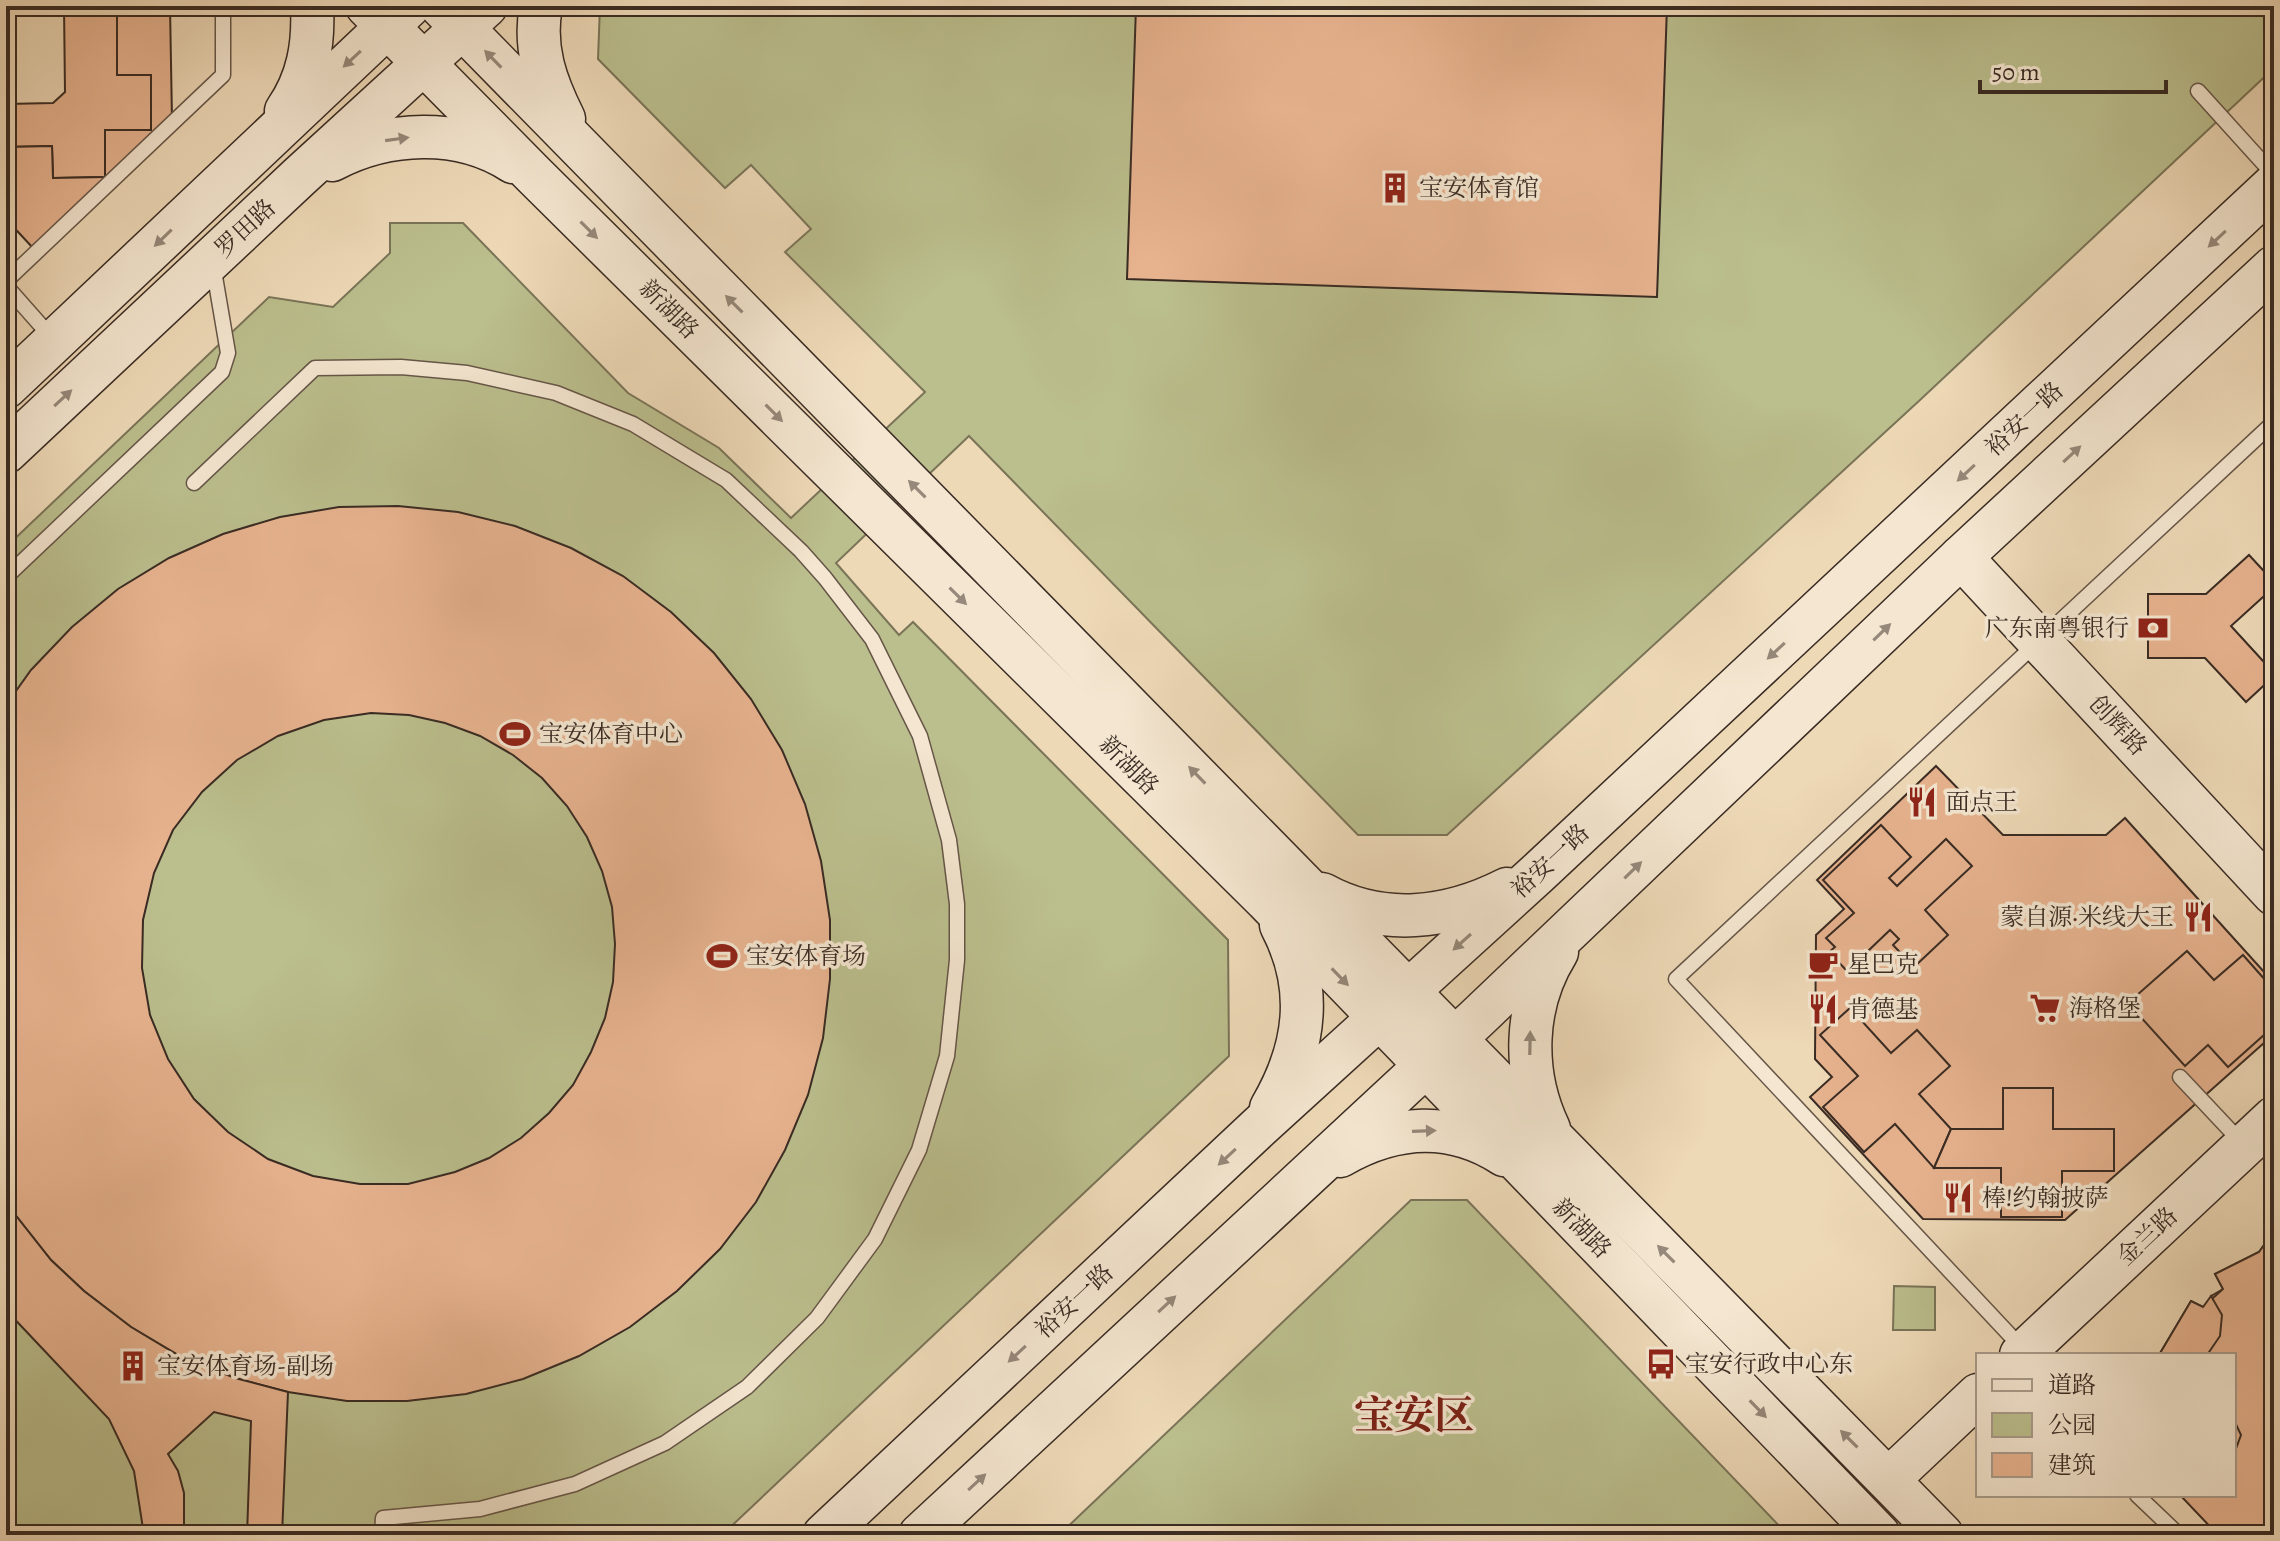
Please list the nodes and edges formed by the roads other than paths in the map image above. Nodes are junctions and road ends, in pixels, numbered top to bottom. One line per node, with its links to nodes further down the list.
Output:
1 (223, 6): 16 (lane)
2 (312, 6): 8 (main road)
3 (541, 6): 9 (main road)
4 (388, 13): 6 (main road, 新湖路); 8 (main road, 罗田路, one-way to 8)
5 (463, 13): 6 (main road, 罗田路); 9 (main road, 新湖路, one-way to 5)
6 (425, 64): 10 (main road, 新湖路); 12 (main road, 罗田路)
7 (2198, 91): 11 (lane)
8 (268, 137): 17 (main road, 罗田路, one-way to 17)
9 (577, 146): 25 (main road, 新湖路, one-way to 9)
10 (534, 175): 12 (main road, one-way to 10); 25 (main road, 新湖路, one-way to 25)
11 (2274, 175)
12 (299, 177): 14 (main road, 罗田路)
13 (2274, 185): 26 (main road, 裕安一路, one-way to 26)
14 (212, 258): 20 (main road, 罗田路, one-way to 14); 23 (lane)
15 (2274, 267): 22 (main road, one-way to 15)
16 (6, 284): 17 (lane)
17 (55, 341): 18 (main road, 罗田路)
18 (6, 387)
19 (2274, 422): 24 (lane)
20 (6, 452)
21 (194, 483): 42 (lane)
22 (1961, 557): 24 (main road, 创辉路); 29 (main road, one-way to 22)
23 (6, 577)
24 (2038, 640): 28 (main road, 创辉路); 38 (lane)
25 (1216, 823): 27 (main road, 新湖路)
26 (1537, 874): 27 (main road); 30 (main road, 裕安一路, one-way to 30)
27 (1278, 886): 30 (main road, 新湖路); 34 (main road)
28 (2274, 894)
29 (1586, 915): 31 (main road); 36 (main road, one-way to 29)
30 (1394, 1004): 31 (main road, 新湖路); 34 (main road, 裕安一路)
31 (1440, 1052): 36 (main road, 新湖路); 37 (main road)
32 (2180, 1077): 35 (lane)
33 (2274, 1118): 35 (main road, 金兰路)
34 (1259, 1127): 43 (main road, 裕安一路, one-way to 43)
35 (2244, 1146): 38 (main road, 金兰路)
36 (1543, 1158): 37 (main road, one-way to 36); 40 (main road, 新湖路, one-way to 36); 45 (main road, 新湖路, one-way to 45)
37 (1301, 1179): 44 (main road, one-way to 37)
38 (2023, 1353)
39 (1976, 1397): 40 (main road)
40 (1889, 1479): 46 (main road, 新湖路)
41 (2139, 1497): 47 (lane)
42 (382, 1535)
43 (824, 1535)
44 (920, 1535)
45 (1879, 1535)
46 (1942, 1535)
47 (2179, 1535)

